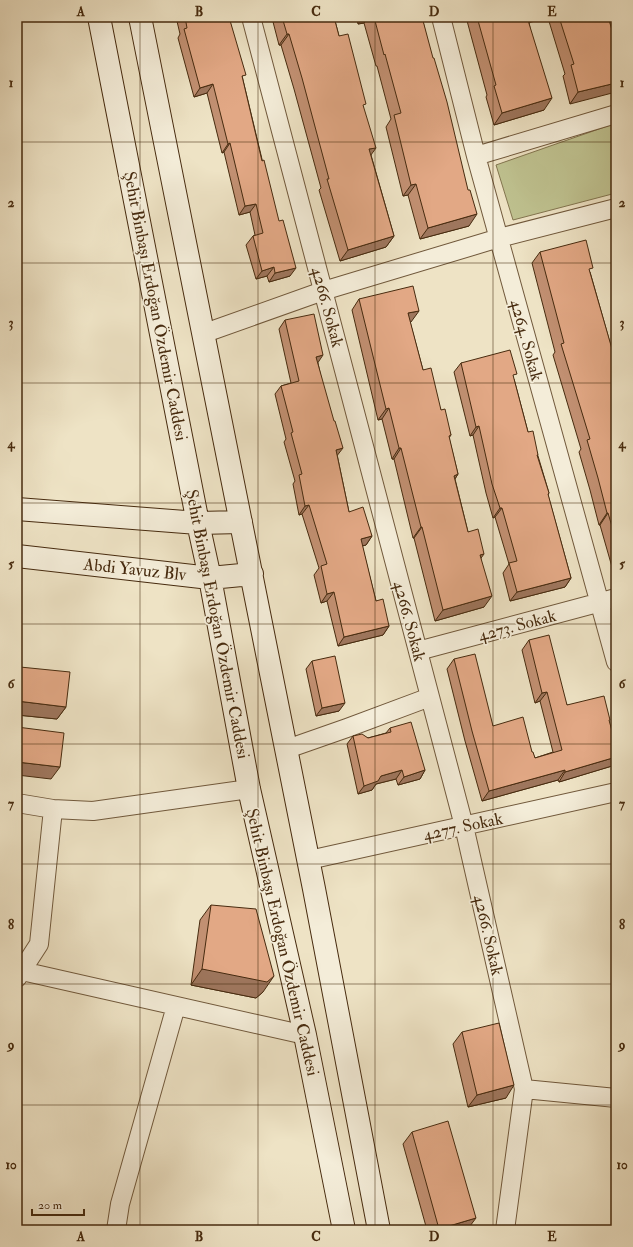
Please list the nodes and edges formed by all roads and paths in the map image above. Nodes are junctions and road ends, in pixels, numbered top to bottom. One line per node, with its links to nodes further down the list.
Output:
1 (100, 17): 13 (main road, Şehit Binbaşı Erdoğan Özdemir Caddesi)
2 (140, 17): 10 (main road, Şehit Binbaşı Erdoğan Özdemir Caddesi)
3 (251, 17): 9 (street, 4266. Sokak)
4 (440, 17): 6 (street, 4264. Sokak)
5 (616, 114): 6 (street)
6 (476, 156): 8 (street, 4264. Sokak)
7 (616, 208): 8 (street)
8 (499, 238): 9 (street); 17 (street, 4264. Sokak)
9 (323, 291): 10 (street); 18 (street, 4266. Sokak)
10 (205, 333): 12 (main road, Şehit Binbaşı Erdoğan Özdemir Caddesi)
11 (17, 509): 13 (main road)
12 (242, 522): 13 (main road); 15 (main road, Şehit Binbaşı Erdoğan Özdemir Caddesi)
13 (198, 523): 16 (main road, Şehit Binbaşı Erdoğan Özdemir Caddesi)
14 (17, 556): 16 (main road, Abdi Yavuz Blv)
15 (252, 574): 16 (main road, Abdi Yavuz Blv); 21 (main road, Şehit Binbaşı Erdoğan Özdemir Caddesi)
16 (210, 578): 22 (main road, Şehit Binbaşı Erdoğan Özdemir Caddesi)
17 (608, 600): 18 (street, 4273. Sokak); 19 (street, 4264. Sokak)
18 (418, 651): 20 (street, 4266. Sokak)
19 (616, 662)
20 (430, 697): 21 (street); 26 (street, 4266. Sokak)
21 (287, 749): 27 (main road, Şehit Binbaşı Erdoğan Özdemir Caddesi)
22 (249, 789): 25 (street); 30 (main road, Şehit Binbaşı Erdoğan Özdemir Caddesi)
23 (616, 792): 26 (street, 4277. Sokak)
24 (17, 803): 25 (street)
25 (53, 809): 28 (street)
26 (464, 826): 27 (street, 4277. Sokak); 31 (street, 4266. Sokak)
27 (309, 860): 35 (main road, Şehit Binbaşı Erdoğan Özdemir Caddesi)
28 (20, 975): 29 (street)
29 (176, 1006): 30 (street); 33 (street)
30 (305, 1035): 34 (main road, Şehit Binbaşı Erdoğan Özdemir Caddesi)
31 (524, 1089): 32 (street); 36 (street, 4266. Sokak)
32 (616, 1098)
33 (116, 1230)
34 (344, 1230)
35 (379, 1230)
36 (505, 1230)

